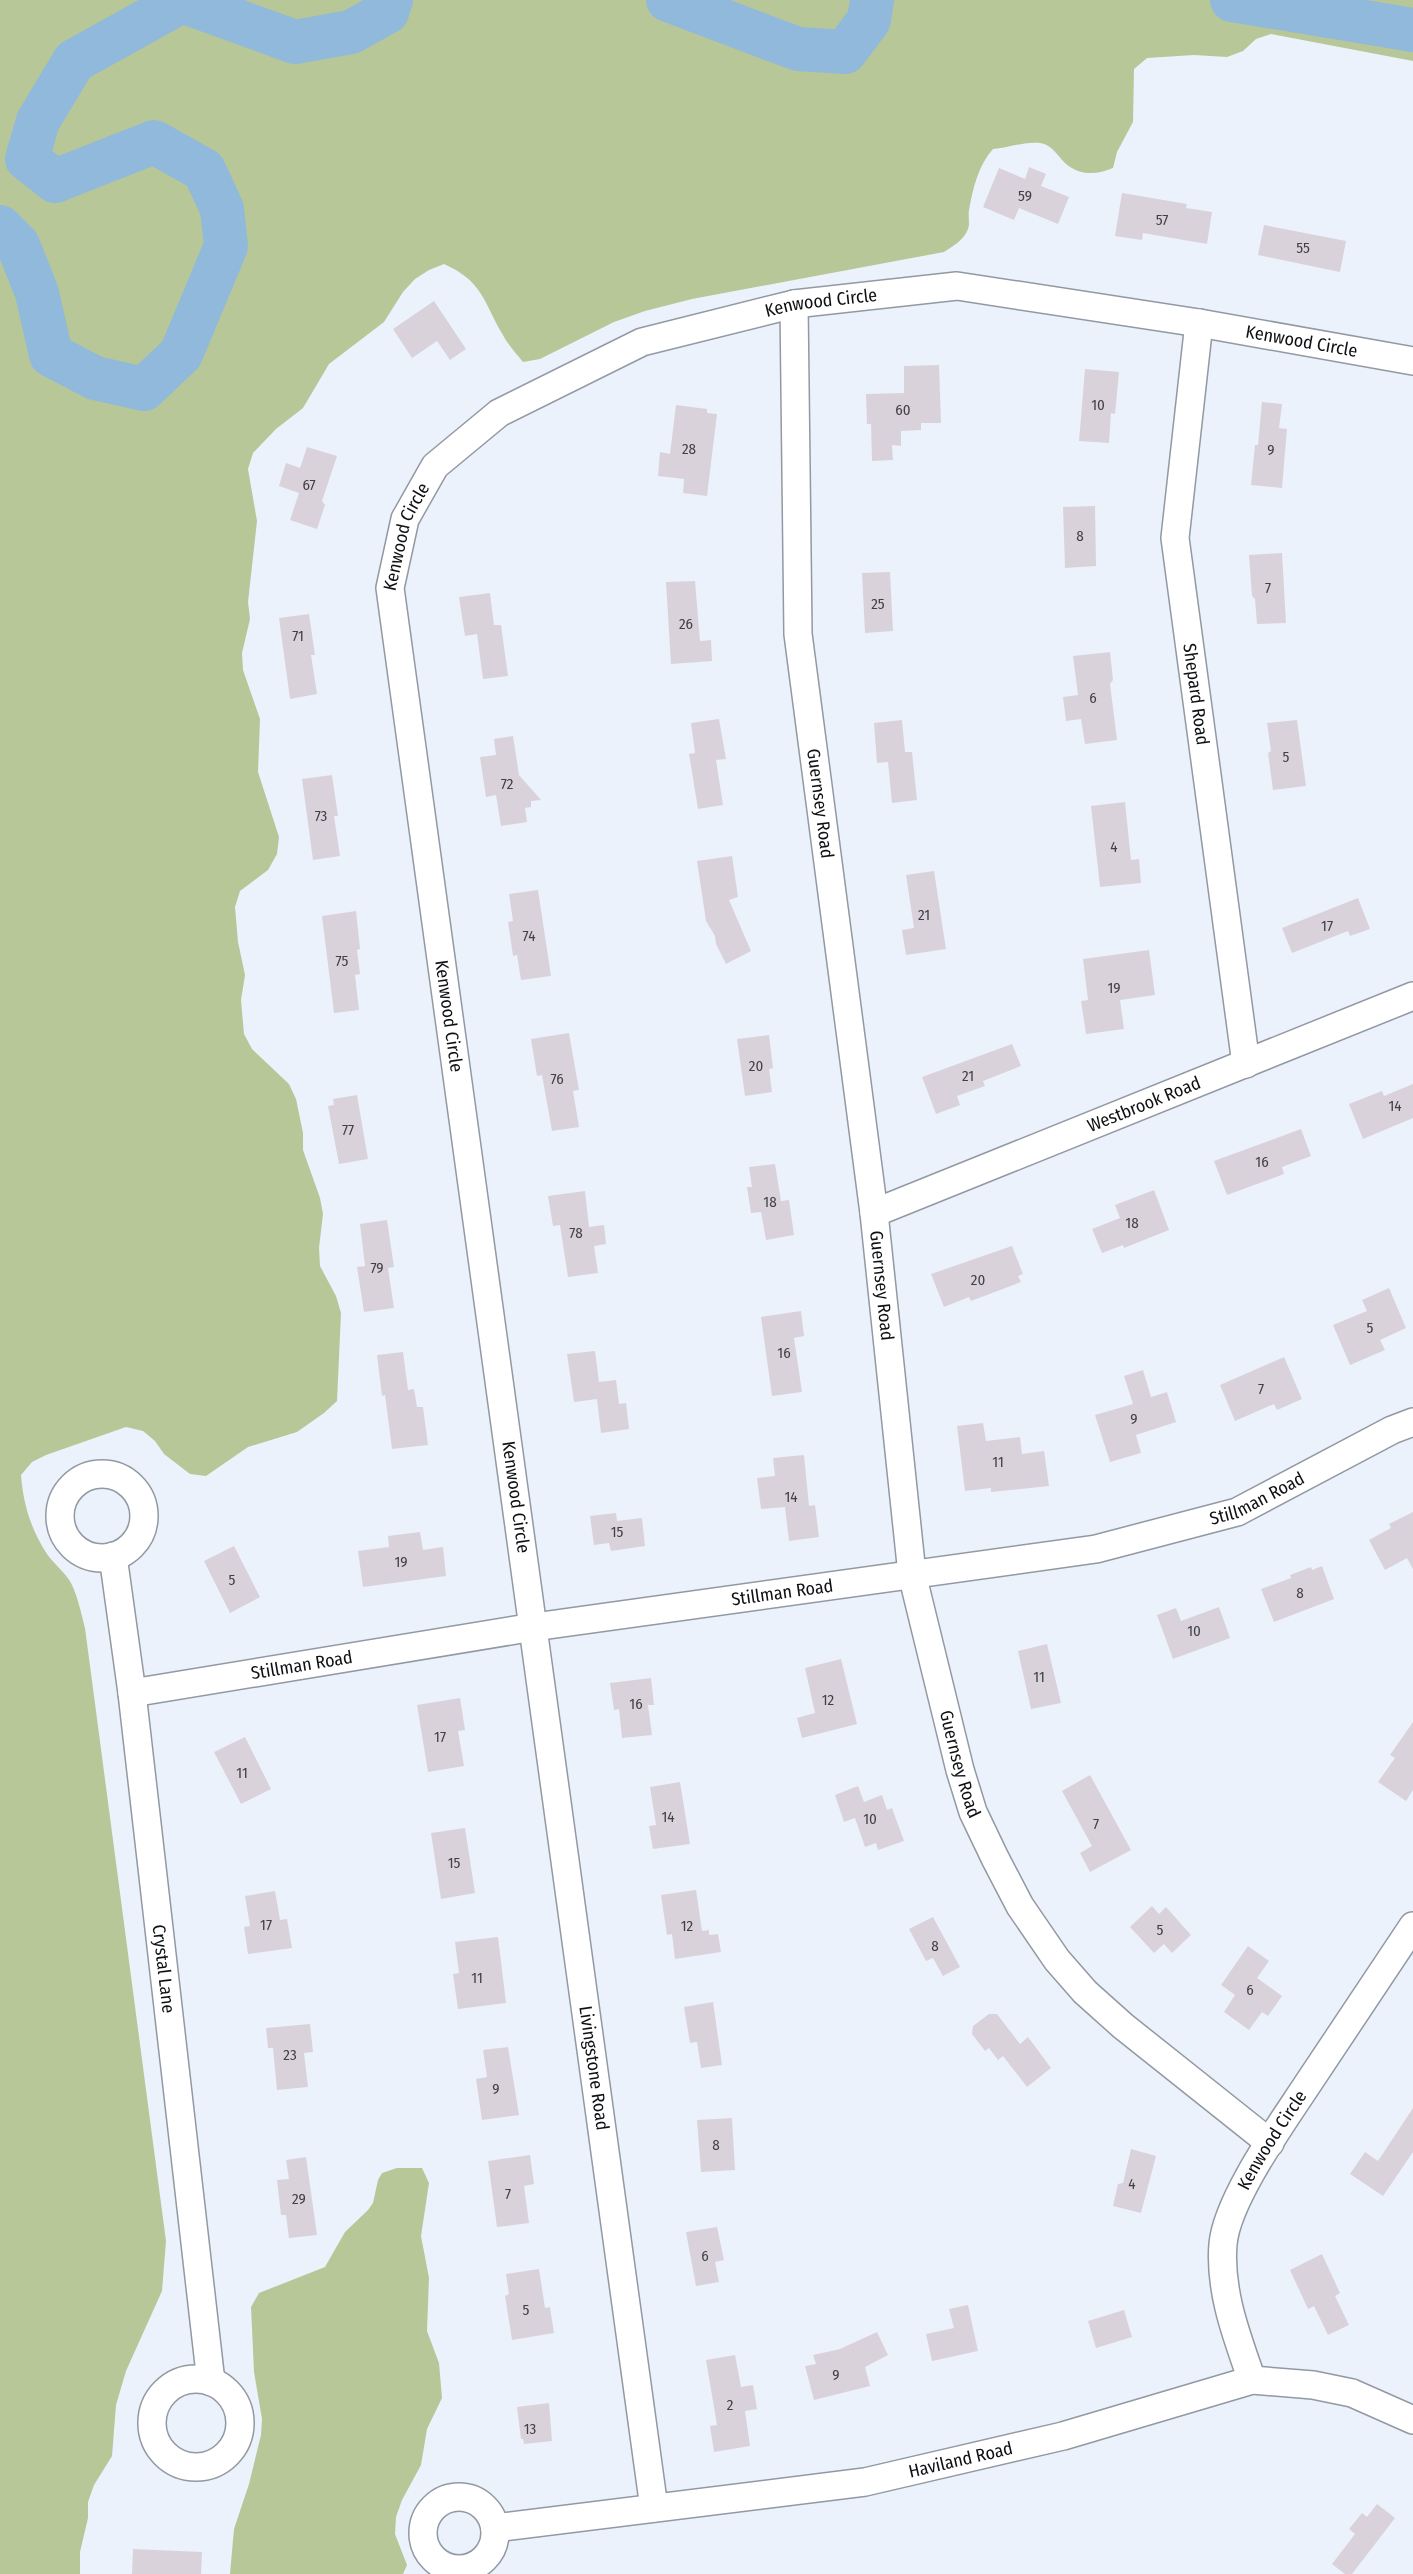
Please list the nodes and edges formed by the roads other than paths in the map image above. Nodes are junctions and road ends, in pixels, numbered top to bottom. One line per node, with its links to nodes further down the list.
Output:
1 (794, 304): 2 (street, Kenwood Circle); 6 (street, Guernsey Road); 10 (street, Kenwood Circle)
2 (1198, 323): 3 (street, Kenwood Circle); 5 (street, Shepard Road)
3 (1413, 361)
4 (1413, 996): 5 (street, Westbrook Road)
5 (1246, 1064): 6 (street, Westbrook Road)
6 (874, 1214): 9 (street, Guernsey Road)
7 (1413, 1422): 9 (street, Stillman Road)
8 (113, 1556): 11 (street, Crystal Lane)
9 (912, 1574): 10 (street, Stillman Road); 13 (street, Guernsey Road)
10 (534, 1627): 11 (street, Stillman Road); 17 (street, Livingstone Road)
11 (132, 1693): 15 (street, Crystal Lane)
12 (1413, 1926): 13 (street, Kenwood Circle)
13 (1269, 2143): 14 (street, Kenwood Circle)
14 (1252, 2380): 16 (street, Haviland Road); 17 (street, Haviland Road)
15 (211, 2382)
16 (1413, 2420)
17 (654, 2508): 18 (street, Haviland Road)
18 (495, 2528)

